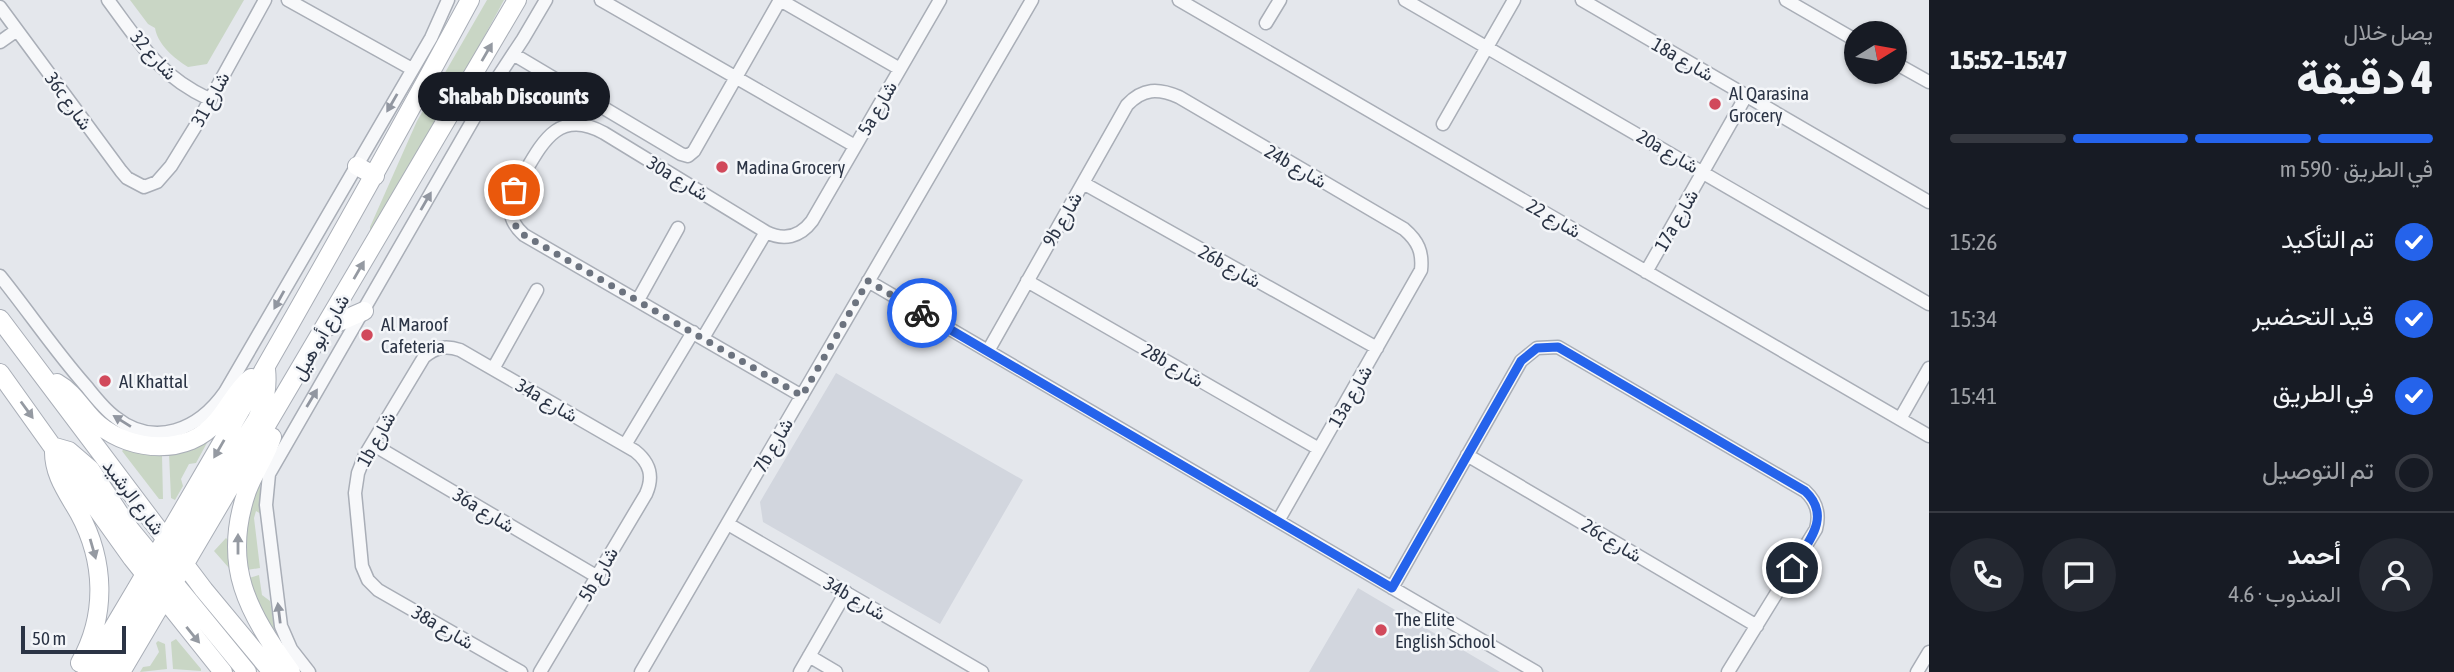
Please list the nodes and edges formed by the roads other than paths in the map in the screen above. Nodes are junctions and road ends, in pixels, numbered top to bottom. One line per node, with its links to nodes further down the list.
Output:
1 (108, 0): 32 (street, شارع 32)
2 (265, 0): 32 (street, شارع 31)
3 (288, 0): 25 (street)
4 (448, 0): 25 (street)
5 (470, 0): 37 (main road, شارع أبو هيل)
6 (517, 0): 54 (main road, شارع أبو هيل, one-way to 6)
7 (546, 0): 24 (street)
8 (601, 0): 28 (street)
9 (780, 0): 26 (street); 28 (street)
10 (940, 0): 26 (street, 5a شارع)
11 (1032, 0): 47 (street, 7b شارع)
12 (1179, 0): 45 (street, شارع 22)
13 (1280, 0): 19 (street)
14 (1405, 0): 23 (street, 20a شارع)
15 (1514, 0): 23 (street)
16 (1583, 0): 31 (street, 18a شارع)
17 (1786, 0): 21 (street)
18 (0, 7): 20 (street, 36c شارع)
19 (1266, 23)
20 (17, 30): 22 (street); 39 (street, 36c شارع)
21 (1844, 33)
22 (0, 42)
23 (1487, 47): 33 (street); 36 (street, 20a شارع)
24 (513, 54): 28 (street); 52 (street, one-way to 24)
25 (412, 69): 35 (street, one-way to 35)
26 (900, 69): 34 (street, 5a شارع)
27 (1908, 70): 29 (street)
28 (736, 78): 34 (street)
29 (1929, 82)
30 (1143, 92): 38 (street, 9b شارع); 44 (street, 24b شارع)
31 (1746, 96): 36 (street, 17a شارع); 40 (street, 18a شارع)
32 (209, 99): 39 (street, شارع 31)
33 (1443, 124)
34 (855, 146): 43 (street, 5a شارع)
35 (357, 166): 37 (main road); 46 (street, one-way to 46)
36 (1704, 172): 45 (street, 17a شارع); 51 (street, 20a شارع)
37 (375, 176): 60 (main road, شارع أبو هيل)
38 (1083, 183): 48 (street, 9b شارع); 56 (street, 26b شارع)
39 (144, 187)
40 (1929, 202)
41 (678, 228): 50 (street)
42 (766, 232): 43 (street, 30a شارع); 50 (street, 30a شارع); 55 (street)
43 (782, 237)
44 (1421, 270): 56 (street, 13a شارع)
45 (1646, 272): 66 (street, شارع 22)
46 (0, 276)
47 (868, 281): 58 (street); 64 (street, 7b شارع)
48 (1027, 281): 58 (street, 9b شارع); 71 (street, 28b شارع)
49 (537, 290): 61 (street)
50 (638, 300): 55 (street)
51 (1929, 304)
52 (364, 311): 54 (main road); 93 (street, one-way to 52)
53 (0, 319): 63 (main road, شارع الرشيد)
54 (325, 328): 65 (main road, شارع أبو هيل)
55 (698, 335): 64 (street); 69 (street)
56 (1377, 348): 71 (street, 13a شارع)
57 (432, 351): 61 (street, 34a شارع); 68 (street, 1b شارع)
58 (988, 351): 74 (street)
59 (1929, 368): 66 (street)
60 (266, 369): 63 (main road); 76 (main road, one-way to 76)
61 (493, 369): 69 (street, 34a شارع)
62 (0, 373): 70 (main road, one-way to 70)
63 (45, 379): 76 (main road, شارع الرشيد)
64 (802, 396): 75 (street, 7b شارع)
65 (275, 413): 76 (main road, شارع أبو هيل); 92 (main road, one-way to 65)
66 (1900, 419): 67 (street, شارع 22)
67 (1929, 436)
68 (372, 444): 77 (street, 36a شارع); 79 (street, 1b شارع)
69 (625, 445): 73 (street, 34a شارع)
70 (55, 447): 78 (main road); 85 (main road, one-way to 85)
71 (1319, 449): 74 (street, 13a شارع)
72 (1467, 455): 80 (street); 82 (street, 26c شارع); 82 (street)
73 (650, 474): 77 (street, 5b شارع)
74 (1278, 521): 80 (street)
75 (728, 524): 81 (street, 34b شارع); 96 (street, 7b شارع)
76 (175, 552): 78 (main road, شارع أبو هيل); 78 (main road, شارع أبو هيل); 91 (main road, شارع الرشيد)
77 (596, 576): 95 (street, 5b شارع)
78 (158, 578): 86 (main road, شارع أبو هيل); 87 (main road); 88 (main road, شارع أبو هيل); 89 (main road, one-way to 89); 90 (main road)
79 (368, 580): 94 (street, 38a شارع)
80 (1392, 588): 100 (street)
81 (846, 592): 84 (street); 99 (street, 34b شارع)
82 (1757, 626): 101 (street)
83 (1929, 652): 102 (street)
84 (809, 656): 97 (street); 98 (street)
85 (75, 672)
86 (87, 672)
87 (106, 672)
88 (121, 672)
89 (223, 672)
90 (247, 672)
91 (272, 672)
92 (290, 672)
93 (309, 672)
94 (521, 672)
95 (540, 672)
96 (641, 672)
97 (800, 672)
98 (836, 672)
99 (982, 672)
100 (1536, 672)
101 (1728, 672)
102 (1917, 672)

